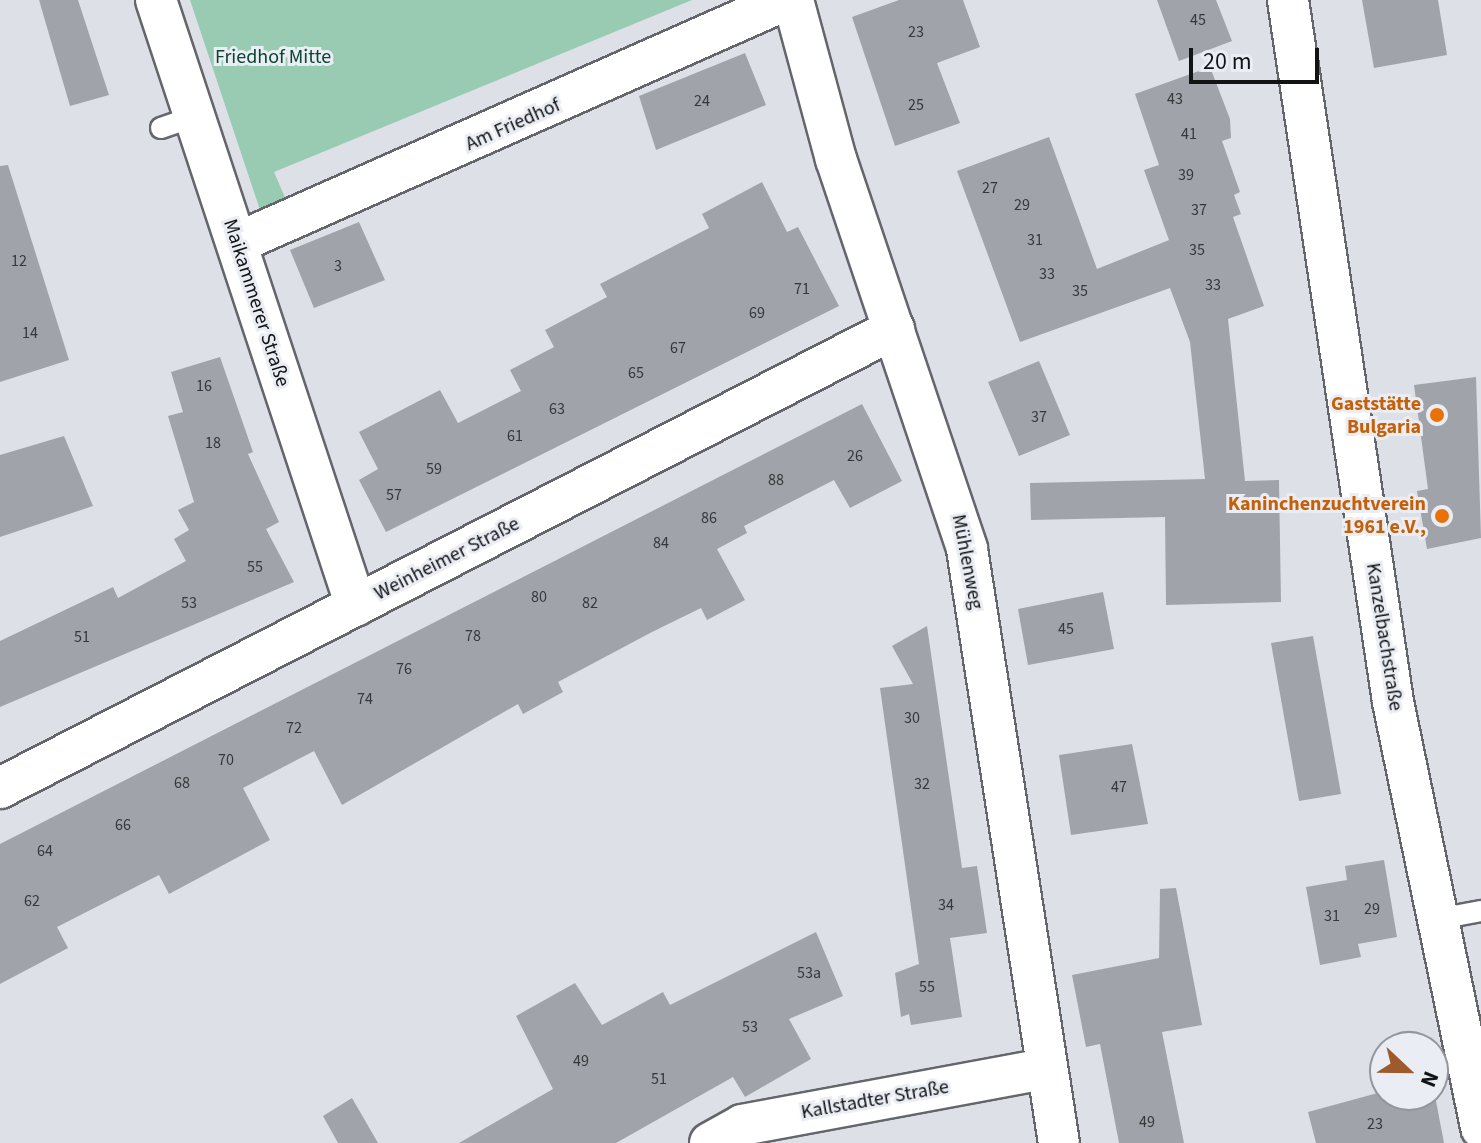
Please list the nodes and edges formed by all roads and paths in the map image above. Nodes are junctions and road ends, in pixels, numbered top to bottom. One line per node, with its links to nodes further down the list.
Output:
1 (156, 0): 5 (street, Maikammerer Straße)
2 (786, 0): 5 (street, Am Friedhof)
3 (793, 0): 6 (street, Mühlenweg)
4 (1288, 0): 10 (street, Kanzelbachstraße)
5 (237, 243): 7 (street, Maikammerer Straße)
6 (894, 329): 7 (street, Weinheimer Straße); 11 (street, Mühlenweg)
7 (356, 606): 8 (street, Weinheimer Straße)
8 (0, 788)
9 (1481, 911): 10 (lane)
10 (1438, 919): 12 (street, Kanzelbachstraße)
11 (1045, 1069): 13 (street, Kallstadter Straße); 14 (street, Mühlenweg)
12 (1481, 1128)
13 (710, 1143)
14 (1059, 1143)

